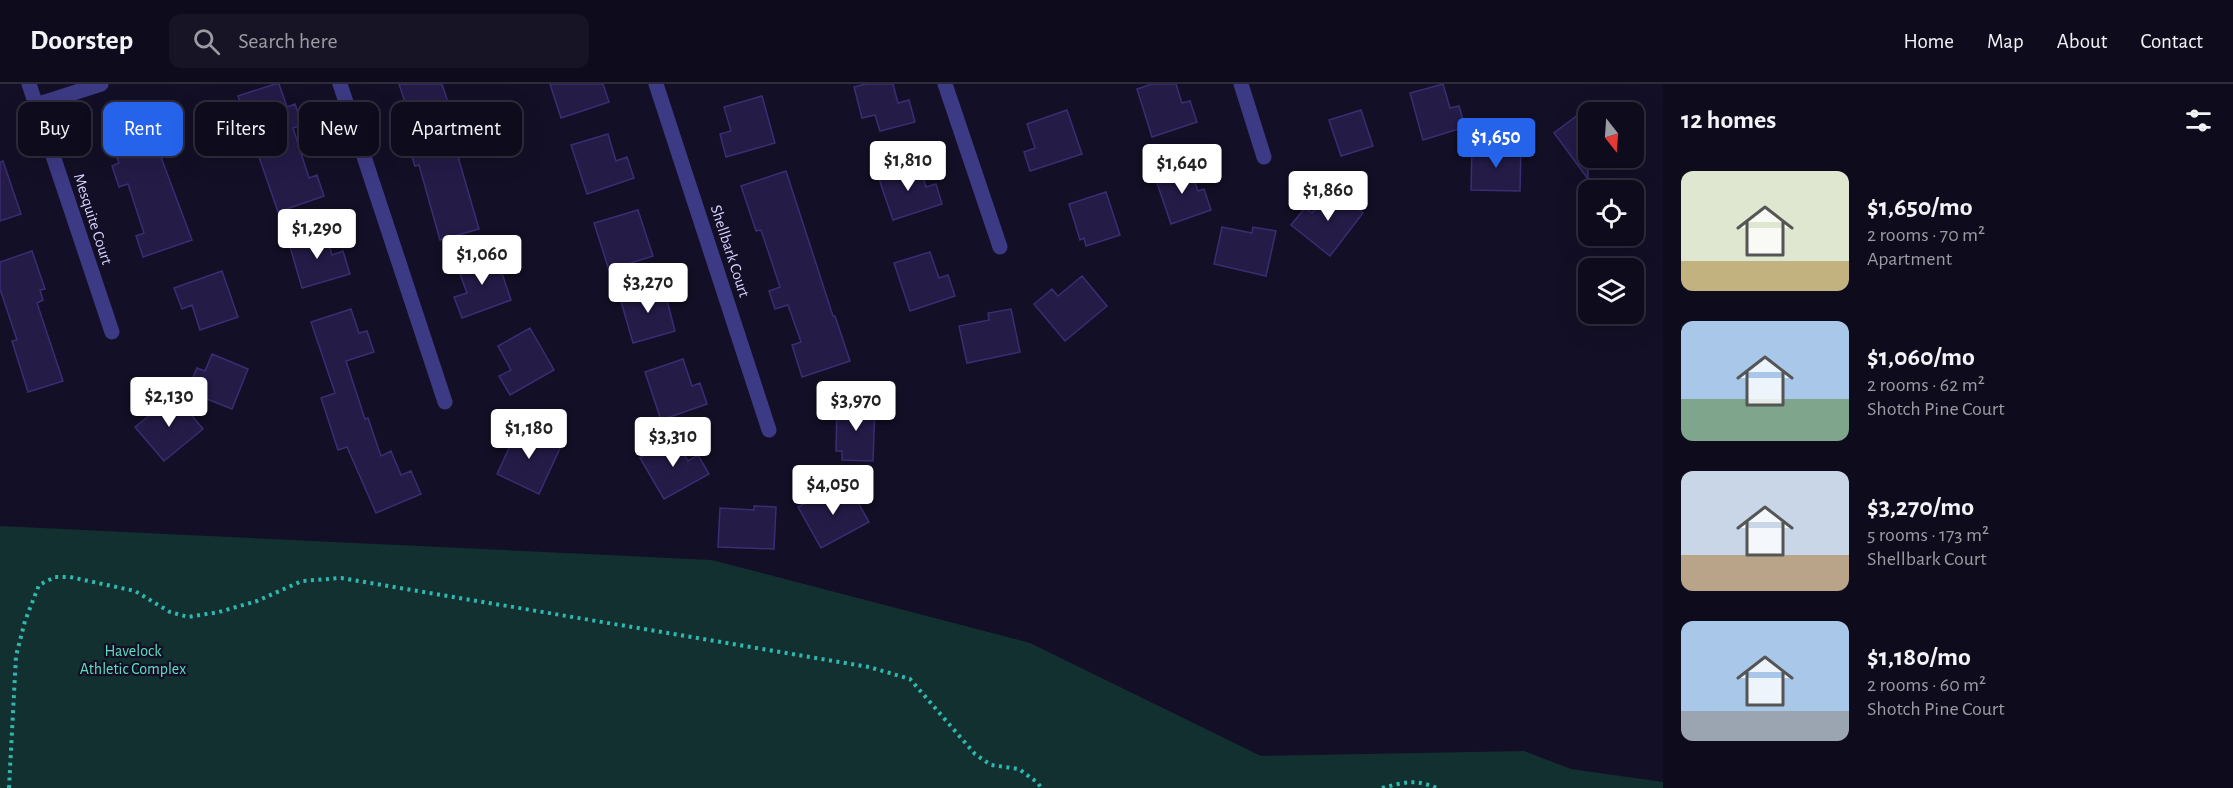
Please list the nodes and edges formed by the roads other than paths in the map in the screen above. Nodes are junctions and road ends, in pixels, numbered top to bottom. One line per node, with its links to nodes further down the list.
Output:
1 (29, 84): 7 (street, Mesquite Court)
2 (101, 84): 8 (street)
3 (340, 84): 13 (street)
4 (656, 84): 14 (street, Shellbark Court)
5 (945, 84): 11 (street)
6 (1241, 84): 10 (street)
7 (35, 102)
8 (45, 102)
9 (53, 156): 12 (street, Mesquite Court)
10 (1264, 157)
11 (1000, 247)
12 (112, 332)
13 (445, 402)
14 (769, 430)

